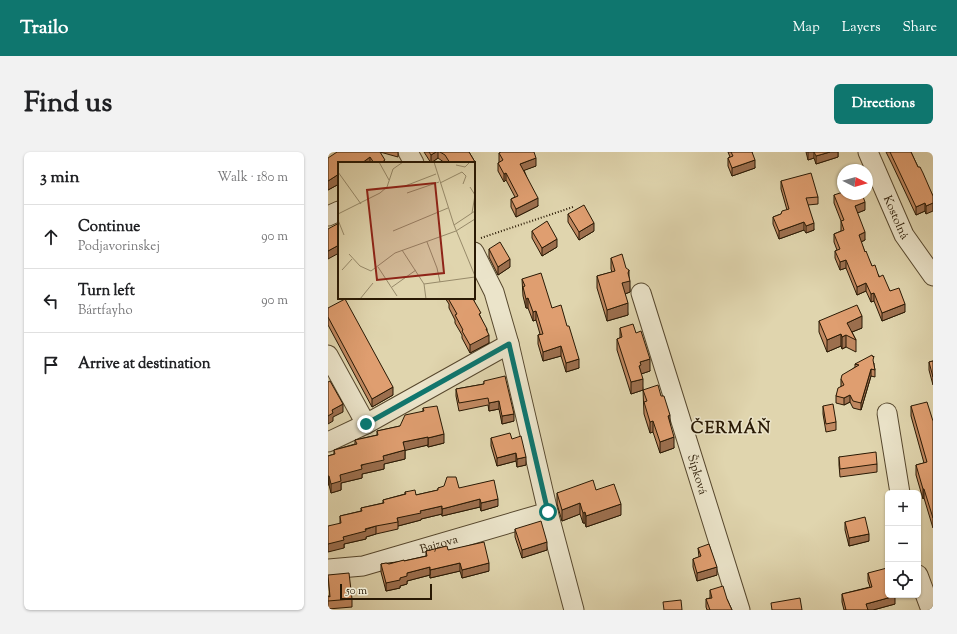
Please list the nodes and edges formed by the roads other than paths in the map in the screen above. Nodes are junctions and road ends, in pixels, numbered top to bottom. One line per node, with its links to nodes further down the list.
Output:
1 (408, 152): 3 (street)
2 (868, 152): 7 (street, Kostolná)
3 (413, 162)
4 (338, 211): 5 (street)
5 (328, 216)
6 (478, 245): 9 (street)
7 (933, 276)
8 (641, 293): 19 (street, Šípková)
9 (509, 344): 12 (street); 15 (street)
10 (328, 355): 12 (street)
11 (887, 413): 14 (street)
12 (366, 424): 13 (street)
13 (328, 442)
14 (900, 490)
15 (548, 512): 16 (street, Bajzova); 18 (street)
16 (328, 569)
17 (921, 583): 20 (street)
18 (574, 610)
19 (740, 610)
20 (931, 610)

